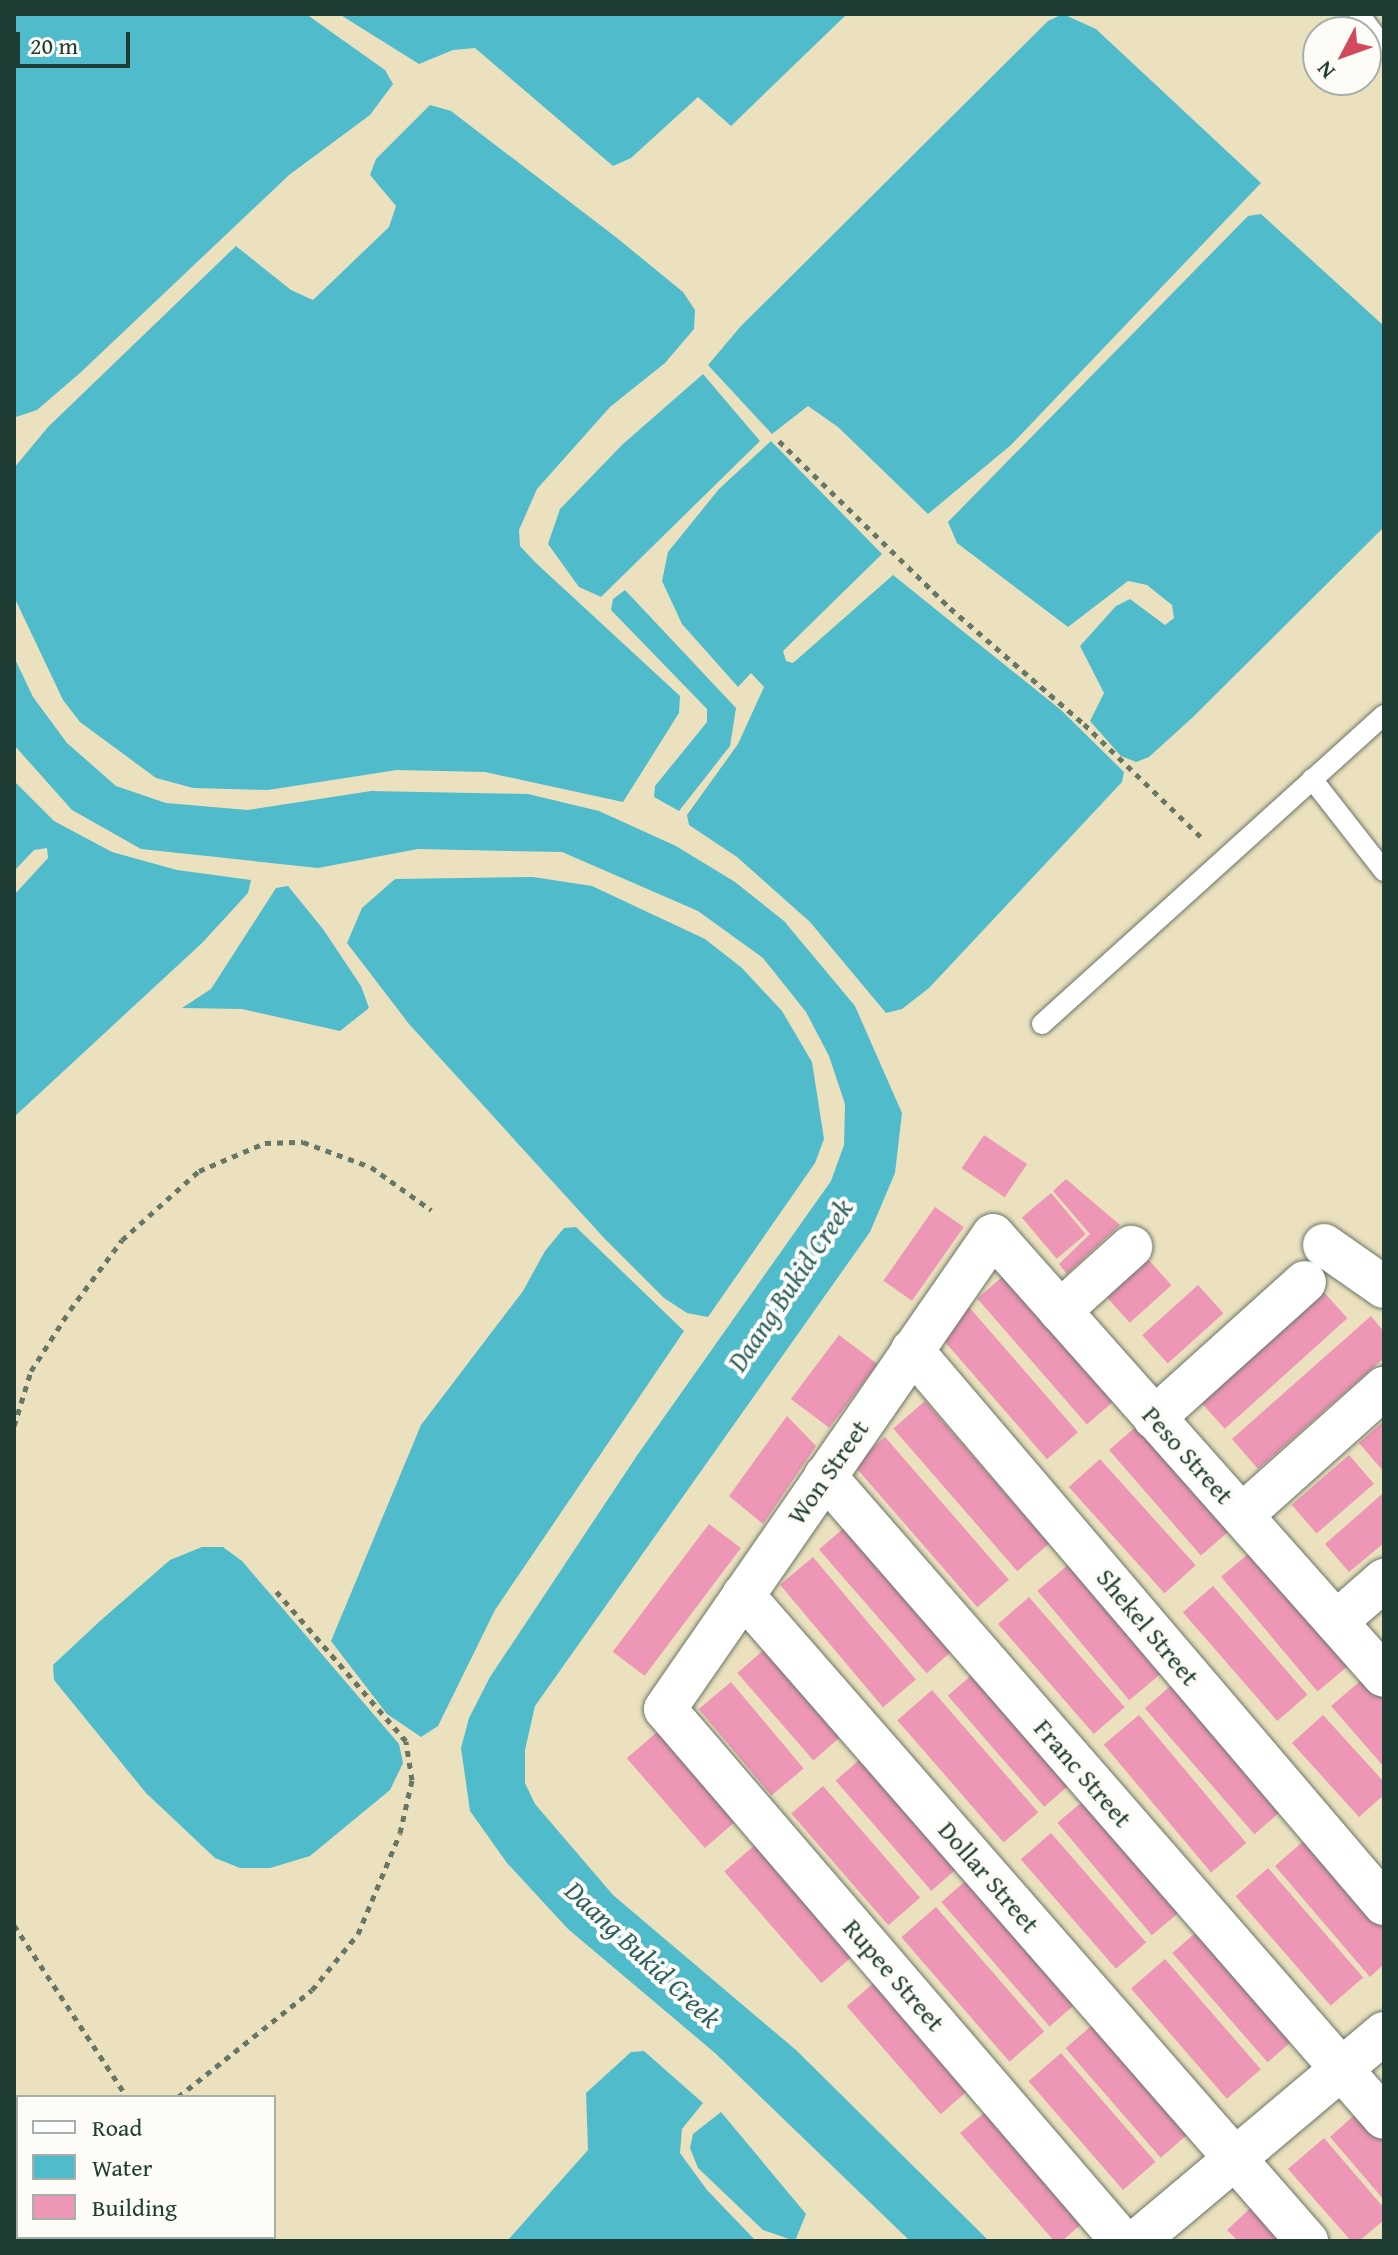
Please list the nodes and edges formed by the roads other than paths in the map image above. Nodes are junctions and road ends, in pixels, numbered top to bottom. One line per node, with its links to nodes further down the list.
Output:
1 (1359, 14): 2 (lane)
2 (1384, 48)
3 (1384, 715): 4 (lane)
4 (1312, 779): 5 (lane); 6 (lane)
5 (1384, 871)
6 (1042, 1024)
7 (993, 1235): 12 (street, Peso Street); 13 (street, Won Street)
8 (1324, 1245): 11 (street)
9 (1131, 1247): 12 (street)
10 (1305, 1282): 15 (street)
11 (1384, 1287)
12 (1060, 1311): 15 (street, Peso Street)
13 (912, 1350): 16 (street, Won Street); 23 (street, Shekel Street)
14 (1384, 1388): 17 (street)
15 (1154, 1418): 17 (street, Peso Street)
16 (825, 1476): 19 (street, Won Street); 25 (street, Franc Street)
17 (1242, 1515): 20 (street, Peso Street)
18 (1384, 1580): 20 (street)
19 (743, 1595): 22 (street, Won Street); 27 (street, Dollar Street)
20 (1336, 1622): 21 (street, Peso Street)
21 (1384, 1676)
22 (665, 1709): 28 (street, Rupee Street)
23 (1384, 1904)
24 (1384, 2033): 25 (street)
25 (1342, 2070): 26 (street, Franc Street); 27 (street)
26 (1384, 2118)
27 (1235, 2159): 29 (street); 30 (street, Dollar Street)
28 (1122, 2241)
29 (1137, 2241)
30 (1307, 2241)

